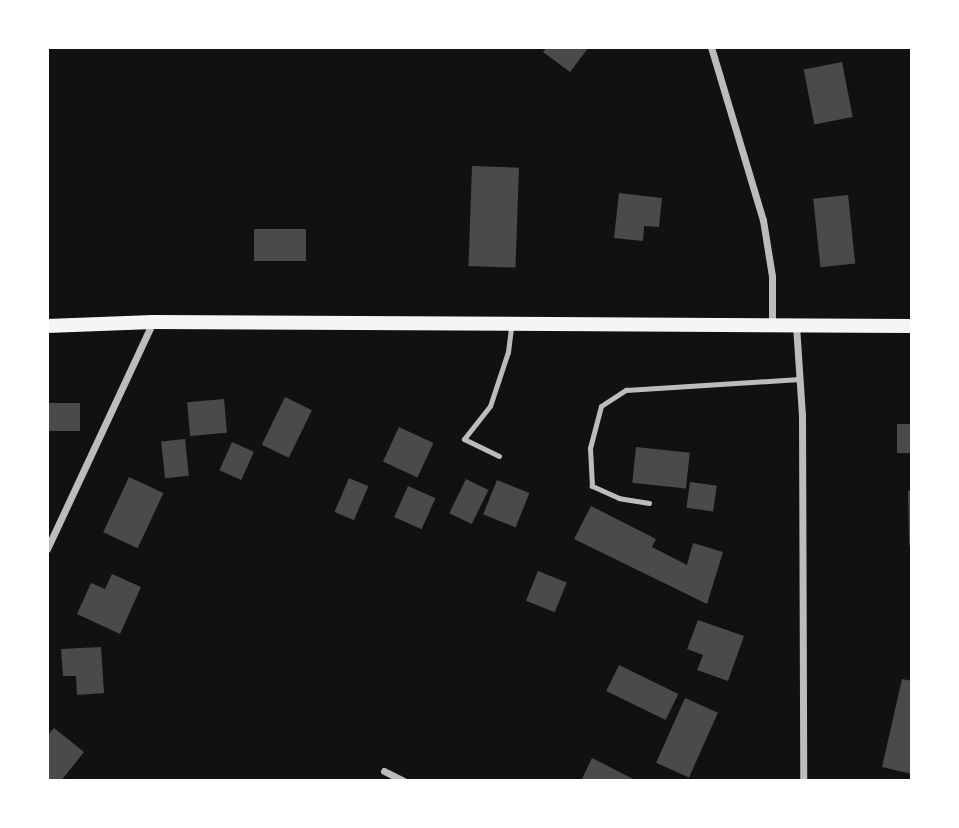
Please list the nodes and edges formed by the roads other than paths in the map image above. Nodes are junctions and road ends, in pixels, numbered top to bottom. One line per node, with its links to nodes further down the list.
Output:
1 (711, 47): 4 (street)
2 (153, 322): 3 (main road); 6 (main road); 11 (street)
3 (511, 323): 4 (main road); 9 (lane)
4 (772, 325): 5 (main road)
5 (796, 325): 7 (main road); 8 (street)
6 (47, 326)
7 (912, 326)
8 (800, 379): 10 (lane); 14 (street)
9 (499, 456)
10 (649, 503)
11 (47, 549)
12 (384, 771): 13 (street)
13 (404, 781)
14 (803, 781)

